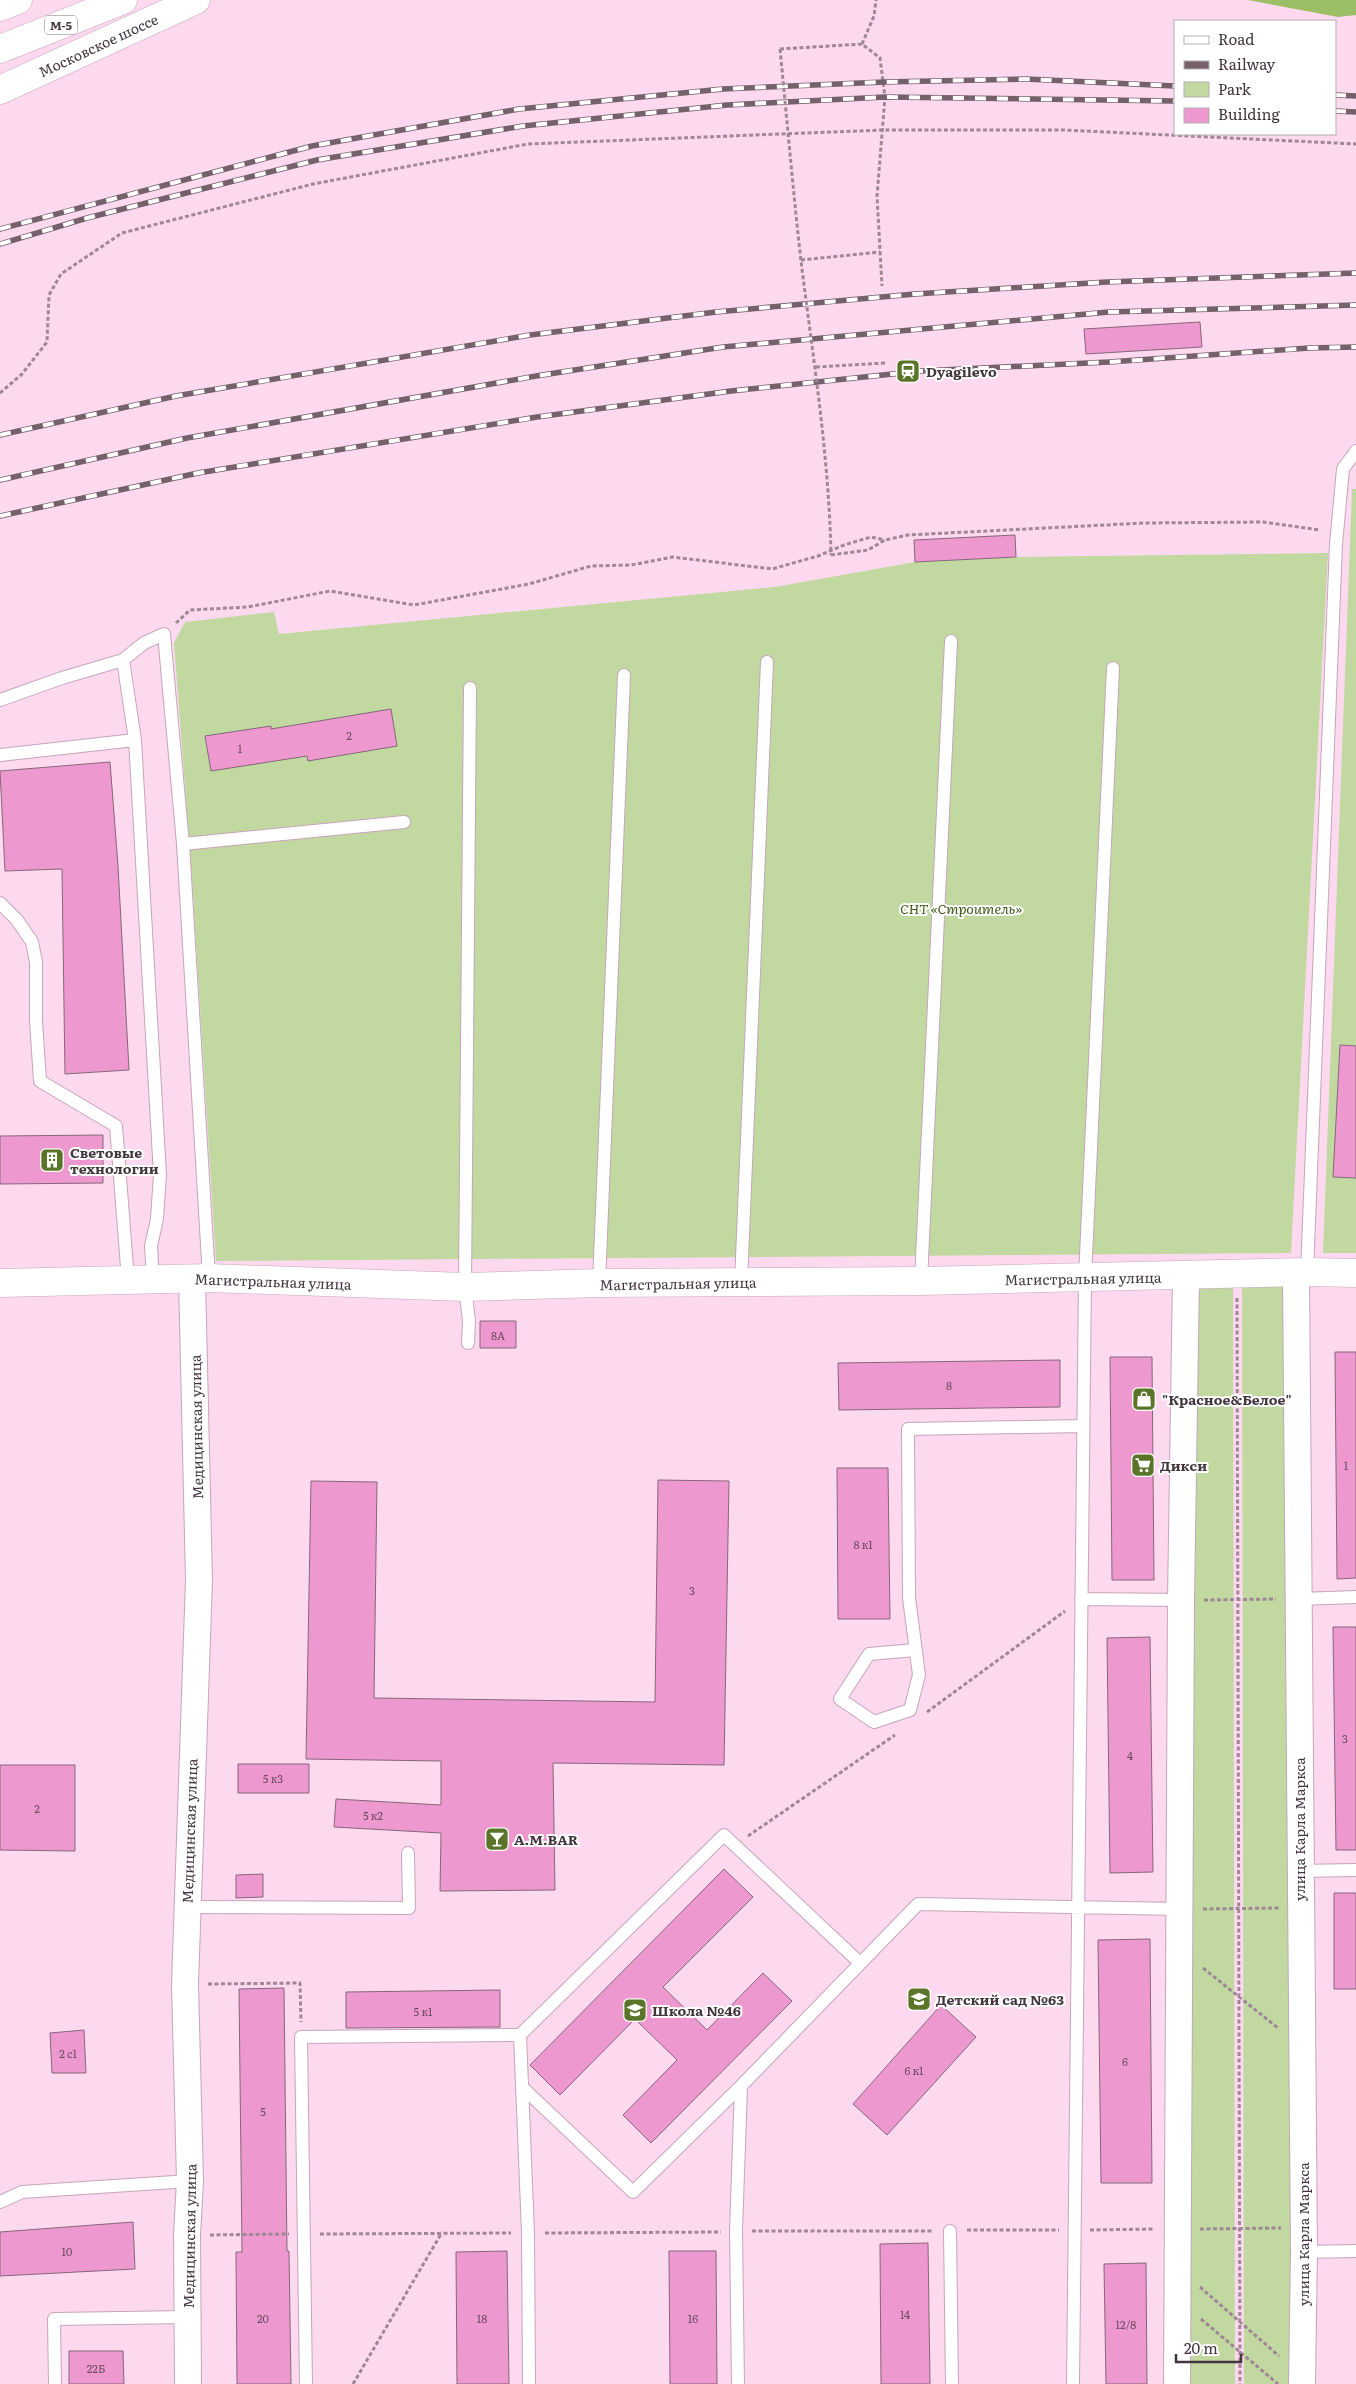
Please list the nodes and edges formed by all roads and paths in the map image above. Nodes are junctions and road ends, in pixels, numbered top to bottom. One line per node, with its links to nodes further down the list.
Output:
1 (18, 0): 5 (main road)
2 (123, 0): 7 (main road, М-5)
3 (196, 0): 8 (main road, Московское шоссе)
4 (876, 0): 6 (path)
5 (0, 7)
6 (862, 44): 9 (path); 12 (path, bridge)
7 (0, 49)
8 (0, 90)
9 (882, 130): 10 (path); 11 (path); 16 (path)
10 (1356, 144)
11 (880, 252): 12 (path); 13 (path)
12 (801, 260): 15 (path, bridge)
13 (882, 286)
14 (885, 363): 15 (path)
15 (816, 366): 18 (path, bridge)
16 (0, 393)
17 (1356, 451): 19 (lane)
18 (885, 540): 19 (path); 20 (path)
19 (1336, 544): 33 (lane)
20 (164, 634): 22 (lane); 31 (lane)
21 (951, 641): 40 (lane)
22 (123, 660): 27 (lane); 28 (lane)
23 (767, 662): 41 (lane)
24 (1113, 668): 38 (lane)
25 (624, 675): 43 (lane)
26 (470, 688): 44 (lane)
27 (0, 700)
28 (135, 740): 29 (lane); 39 (lane)
29 (0, 755)
30 (404, 822): 31 (lane)
31 (183, 844): 37 (lane)
32 (0, 903): 39 (lane)
33 (1302, 1273): 34 (main road, Магистральная улица); 35 (main road, Магистральная улица); 50 (street, улица Карла Маркса)
34 (1356, 1274)
35 (1237, 1275): 36 (main road, Магистральная улица); 49 (path)
36 (1186, 1276): 38 (main road, Магистральная улица); 51 (street)
37 (201, 1278): 39 (main road, Магистральная улица); 44 (main road, Магистральная улица); 56 (street, Медицинская улица)
38 (1085, 1278): 40 (main road, Магистральная улица); 46 (lane)
39 (140, 1280): 42 (main road, Магистральная улица)
40 (921, 1281): 41 (main road, Магистральная улица)
41 (741, 1282): 43 (main road, Магистральная улица)
42 (0, 1283)
43 (599, 1283): 44 (main road, Магистральная улица)
44 (465, 1287): 45 (lane)
45 (468, 1344)
46 (1083, 1426): 48 (lane); 52 (lane)
47 (1356, 1597): 50 (lane)
48 (1081, 1599): 51 (lane); 57 (lane)
49 (1238, 1599): 50 (path); 51 (path); 60 (path)
50 (1299, 1599): 55 (street, улица Карла Маркса)
51 (1181, 1600): 59 (street)
52 (916, 1650): 52 (lane)
53 (408, 1853): 56 (lane)
54 (1356, 1870): 55 (lane)
55 (1299, 1871): 58 (street, улица Карла Маркса)
56 (186, 1907): 63 (street, Медицинская улица)
57 (1078, 1907): 59 (lane); 62 (lane); 89 (lane)
58 (1300, 1908): 60 (path); 67 (street, улица Карла Маркса)
59 (1180, 1909): 60 (path); 61 (street)
60 (1239, 1909): 64 (path)
61 (1179, 1948): 64 (path); 76 (street)
62 (860, 1963): 65 (lane); 68 (lane)
63 (185, 1984): 66 (path); 70 (street, Медицинская улица)
64 (1239, 1996): 67 (path); 79 (path)
65 (520, 2035): 66 (lane); 69 (lane)
66 (301, 2037): 84 (lane)
67 (1301, 2047): 75 (street, улица Карла Маркса)
68 (741, 2086): 69 (lane); 87 (lane)
69 (522, 2087): 86 (lane)
70 (190, 2181): 71 (lane); 78 (street, Медицинская улица)
71 (0, 2202)
72 (950, 2231): 88 (lane)
73 (440, 2234): 85 (path)
74 (1356, 2251): 75 (lane)
75 (1304, 2252): 81 (street, улица Карла Маркса)
76 (1177, 2267): 77 (street); 79 (path)
77 (1178, 2299): 80 (path); 90 (street)
78 (188, 2317): 82 (lane); 83 (street, Медицинская улица)
79 (1240, 2322): 80 (path); 81 (path)
80 (1240, 2352): 81 (path); 91 (path)
81 (1294, 2381)
82 (55, 2384)
83 (188, 2384)
84 (306, 2384)
85 (353, 2384)
86 (529, 2384)
87 (738, 2384)
88 (952, 2384)
89 (1073, 2384)
90 (1177, 2384)
91 (1240, 2384)

